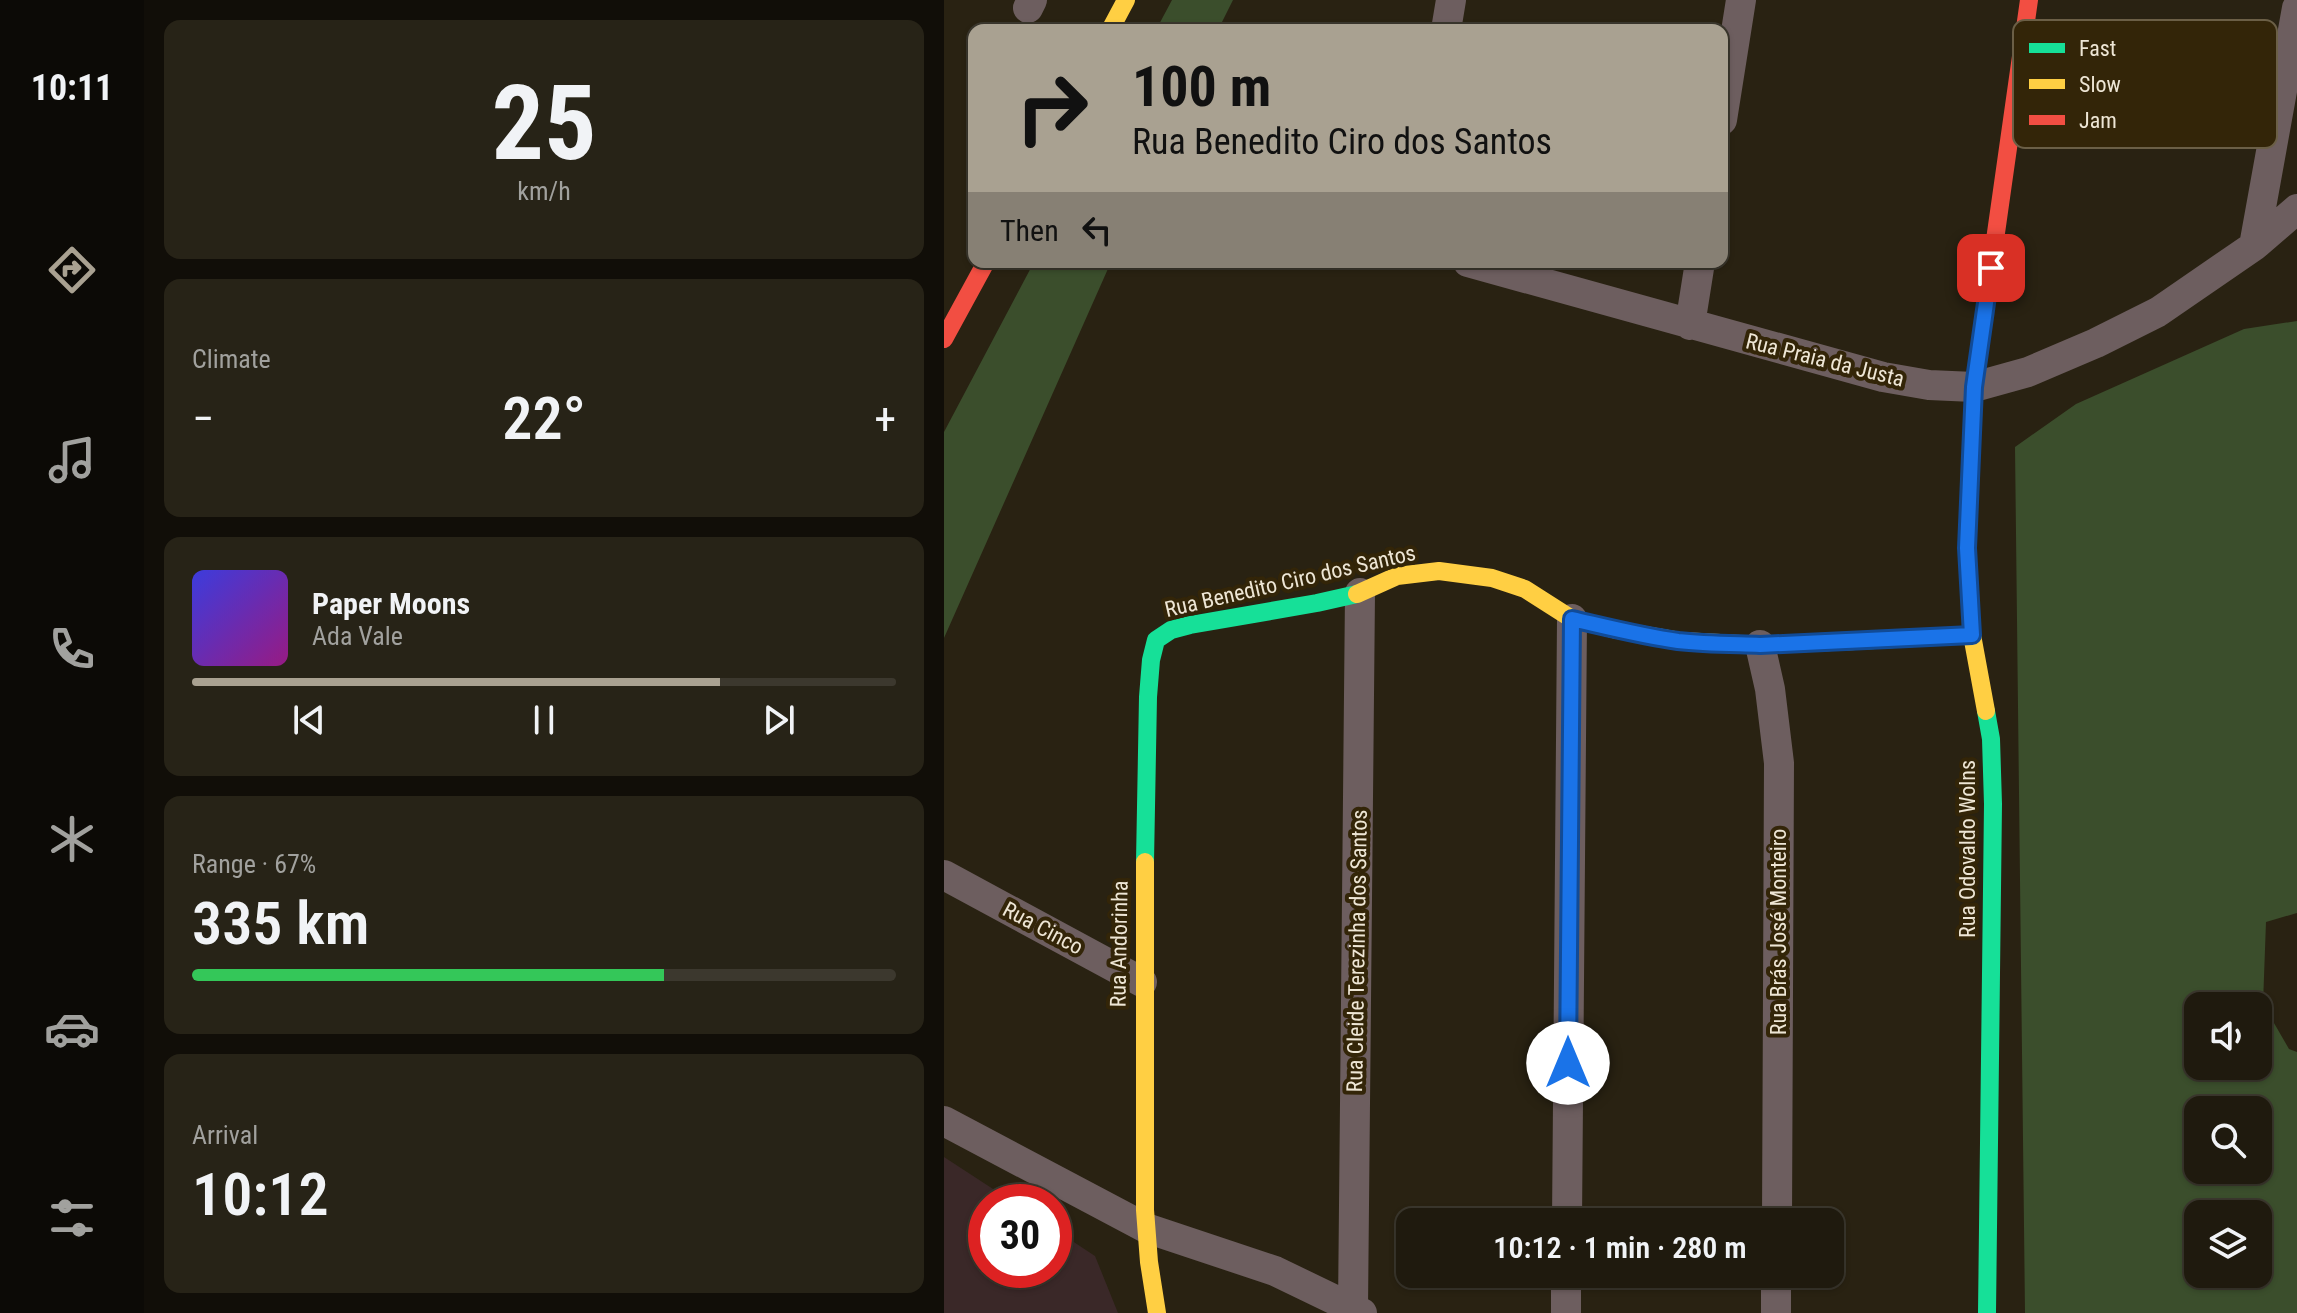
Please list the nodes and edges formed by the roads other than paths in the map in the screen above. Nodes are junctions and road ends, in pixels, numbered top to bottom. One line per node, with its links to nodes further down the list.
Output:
1 (1126, 0): 7 (main road)
2 (1451, 0): 8 (street)
3 (1741, 0): 9 (street)
4 (2029, 0): 6 (main road, Rua Odovaldo Wolns)
5 (2297, 8): 11 (street)
6 (2026, 20)
7 (1113, 24)
8 (1447, 24)
9 (1728, 82)
10 (2013, 113): 20 (main road, Rua Odovaldo Wolns)
11 (2277, 119)
12 (2272, 148): 14 (street)
13 (2297, 209): 14 (street, Rua Praia da Justa)
14 (2254, 246): 20 (street, Rua Praia da Justa)
15 (983, 268): 19 (main road)
16 (1489, 268): 18 (street, Rua Praia da Justa)
17 (1699, 268): 18 (street)
18 (1690, 325): 20 (street, Rua Praia da Justa)
19 (944, 339)
20 (1974, 387): 23 (main road, Rua Odovaldo Wolns)
21 (1360, 593): 22 (main road, Rua Benedito Ciro dos Santos); 25 (main road, Rua Benedito Ciro dos Santos); 34 (street, Rua Cleide Terezinha dos Santos)
22 (1572, 619): 24 (main road, Rua Benedito Ciro dos Santos); 29 (street)
23 (1972, 635): 24 (main road, Rua Benedito Ciro dos Santos); 38 (main road, Rua Odovaldo Wolns)
24 (1760, 645): 30 (street, Rua Brás José Monteiro)
25 (1151, 660): 27 (main road, Rua Andorinha)
26 (944, 875): 27 (street, Rua Cinco)
27 (1142, 982): 31 (main road, Rua Andorinha)
28 (944, 1121): 31 (street)
29 (1567, 1208)
30 (1777, 1208)
31 (1146, 1228): 34 (street); 35 (main road, Rua Andorinha)
32 (1566, 1288): 36 (street)
33 (1776, 1288): 37 (street)
34 (1358, 1310)
35 (1157, 1313)
36 (1566, 1313)
37 (1776, 1313)
38 (1987, 1313)

